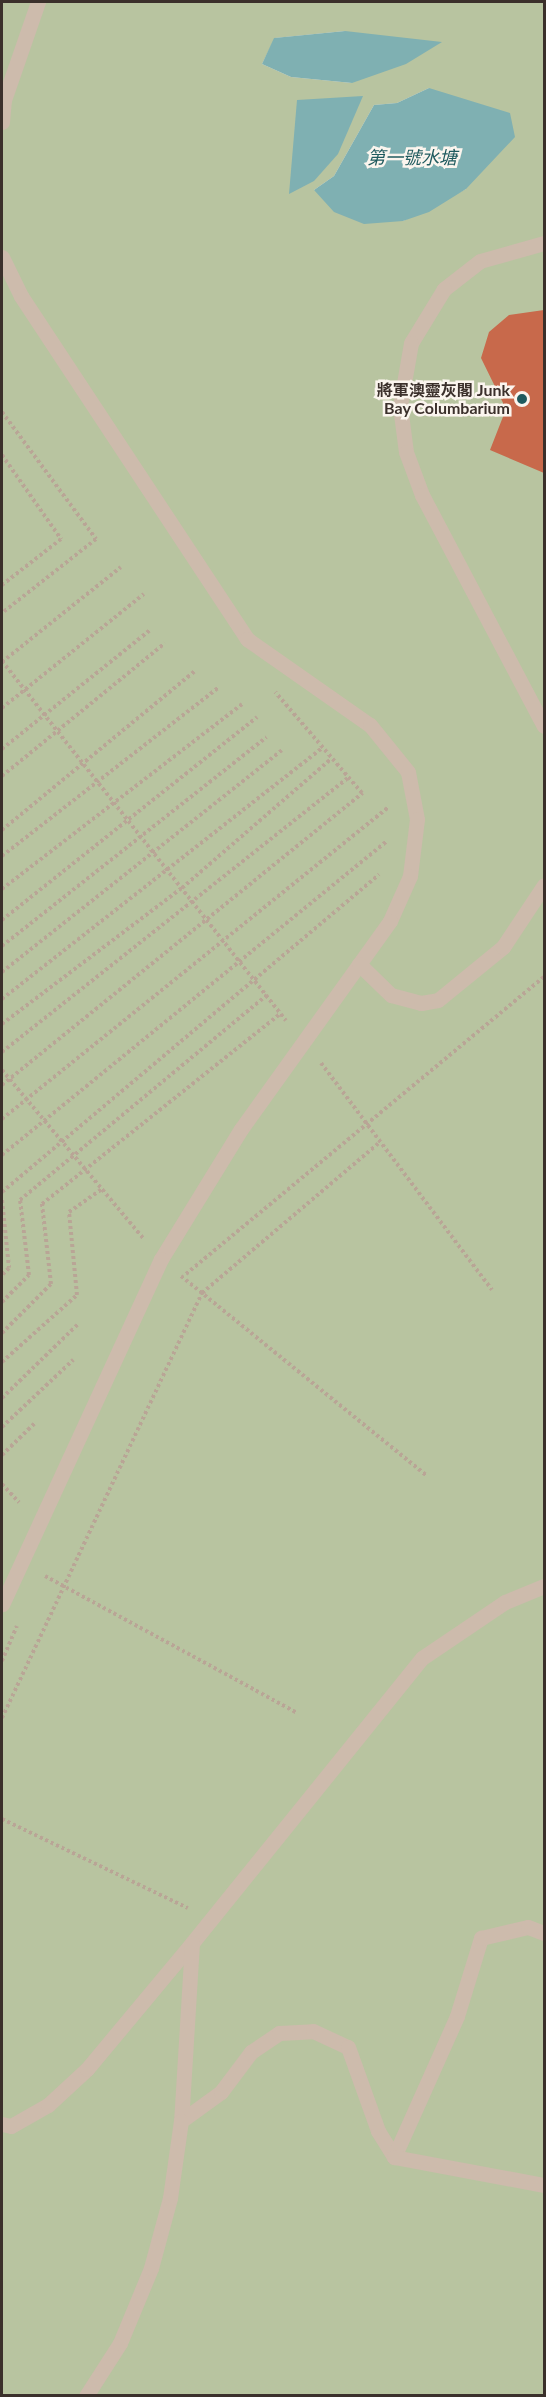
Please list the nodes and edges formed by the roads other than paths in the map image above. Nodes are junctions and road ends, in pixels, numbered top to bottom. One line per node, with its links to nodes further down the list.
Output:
1 (38, 2): 2 (street)
2 (2, 122)
3 (544, 243): 5 (street)
4 (2, 257): 7 (street)
5 (544, 726)
6 (544, 885): 7 (street)
7 (359, 963): 9 (street)
8 (544, 1586): 11 (street)
9 (2, 1604)
10 (544, 1933): 14 (street)
11 (192, 1943): 12 (street); 13 (street)
12 (181, 2121): 14 (street); 16 (street)
13 (2, 2124)
14 (394, 2157): 15 (street)
15 (544, 2185)
16 (86, 2396)

